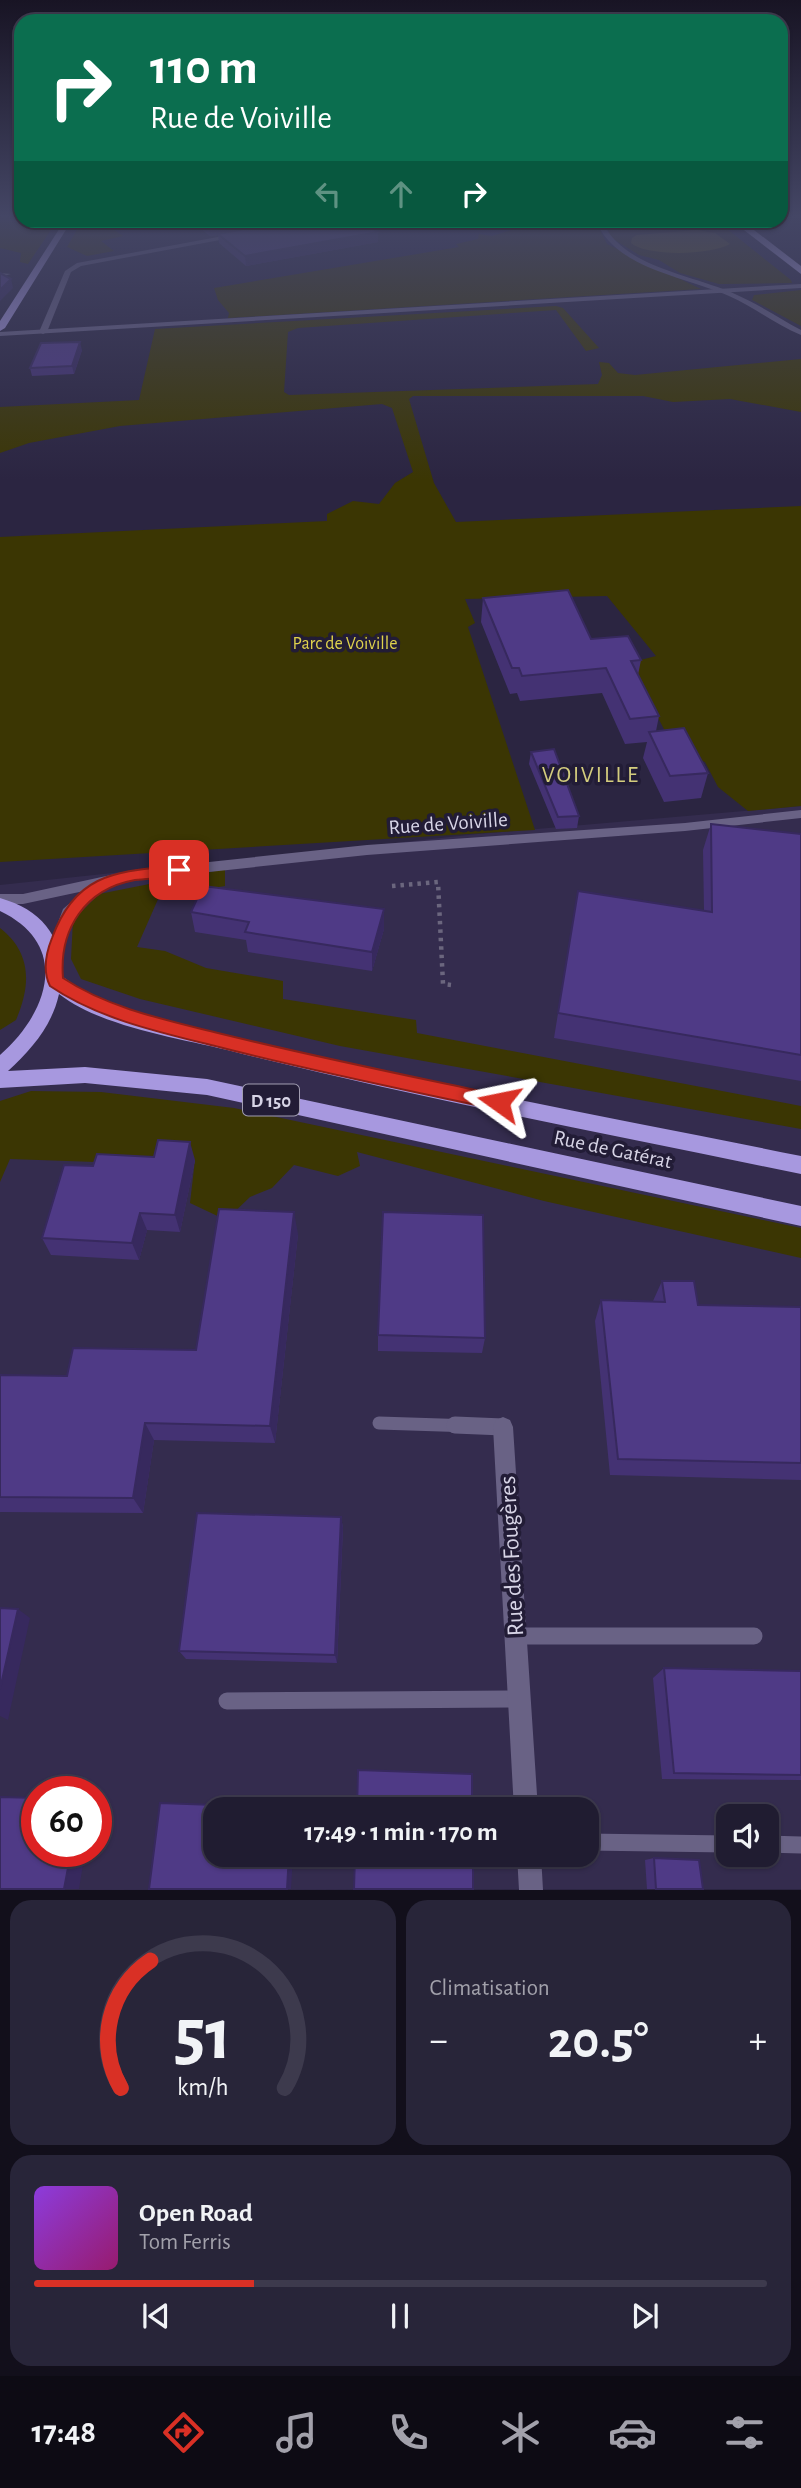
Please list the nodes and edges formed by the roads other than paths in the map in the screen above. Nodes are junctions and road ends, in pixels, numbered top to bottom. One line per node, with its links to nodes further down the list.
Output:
1 (17, 303): 5 (main road)
2 (55, 303): 6 (street)
3 (520, 303): 6 (street)
4 (745, 303): 7 (street)
5 (1, 329): 6 (street)
6 (43, 332)
7 (801, 333)
8 (801, 814): 9 (street, Rue de Voiville)
9 (100, 884): 10 (street, Rue de Voiville); 11 (street, Rue de Voiville)
10 (0, 901): 11 (main road)
11 (53, 956): 12 (main road)
12 (55, 981): 13 (main road); 15 (main road, Rue de Gatérat / D 150)
13 (0, 1067)
14 (0, 1080): 16 (main road, Rue de Gatérat / D 150)
15 (801, 1165)
16 (801, 1216)
17 (379, 1423): 18 (lane, Rue des Fougères)
18 (503, 1427): 19 (street, Rue des Fougères)
19 (515, 1636): 20 (lane); 21 (street, Rue des Fougères)
20 (754, 1636)
21 (519, 1699): 22 (lane); 23 (street, Rue des Fougères)
22 (227, 1700)
23 (525, 1797)
24 (599, 1842): 25 (lane)
25 (716, 1844)
26 (779, 1844): 27 (lane)
27 (801, 1845)
28 (529, 1867): 29 (street)
29 (531, 1889)

